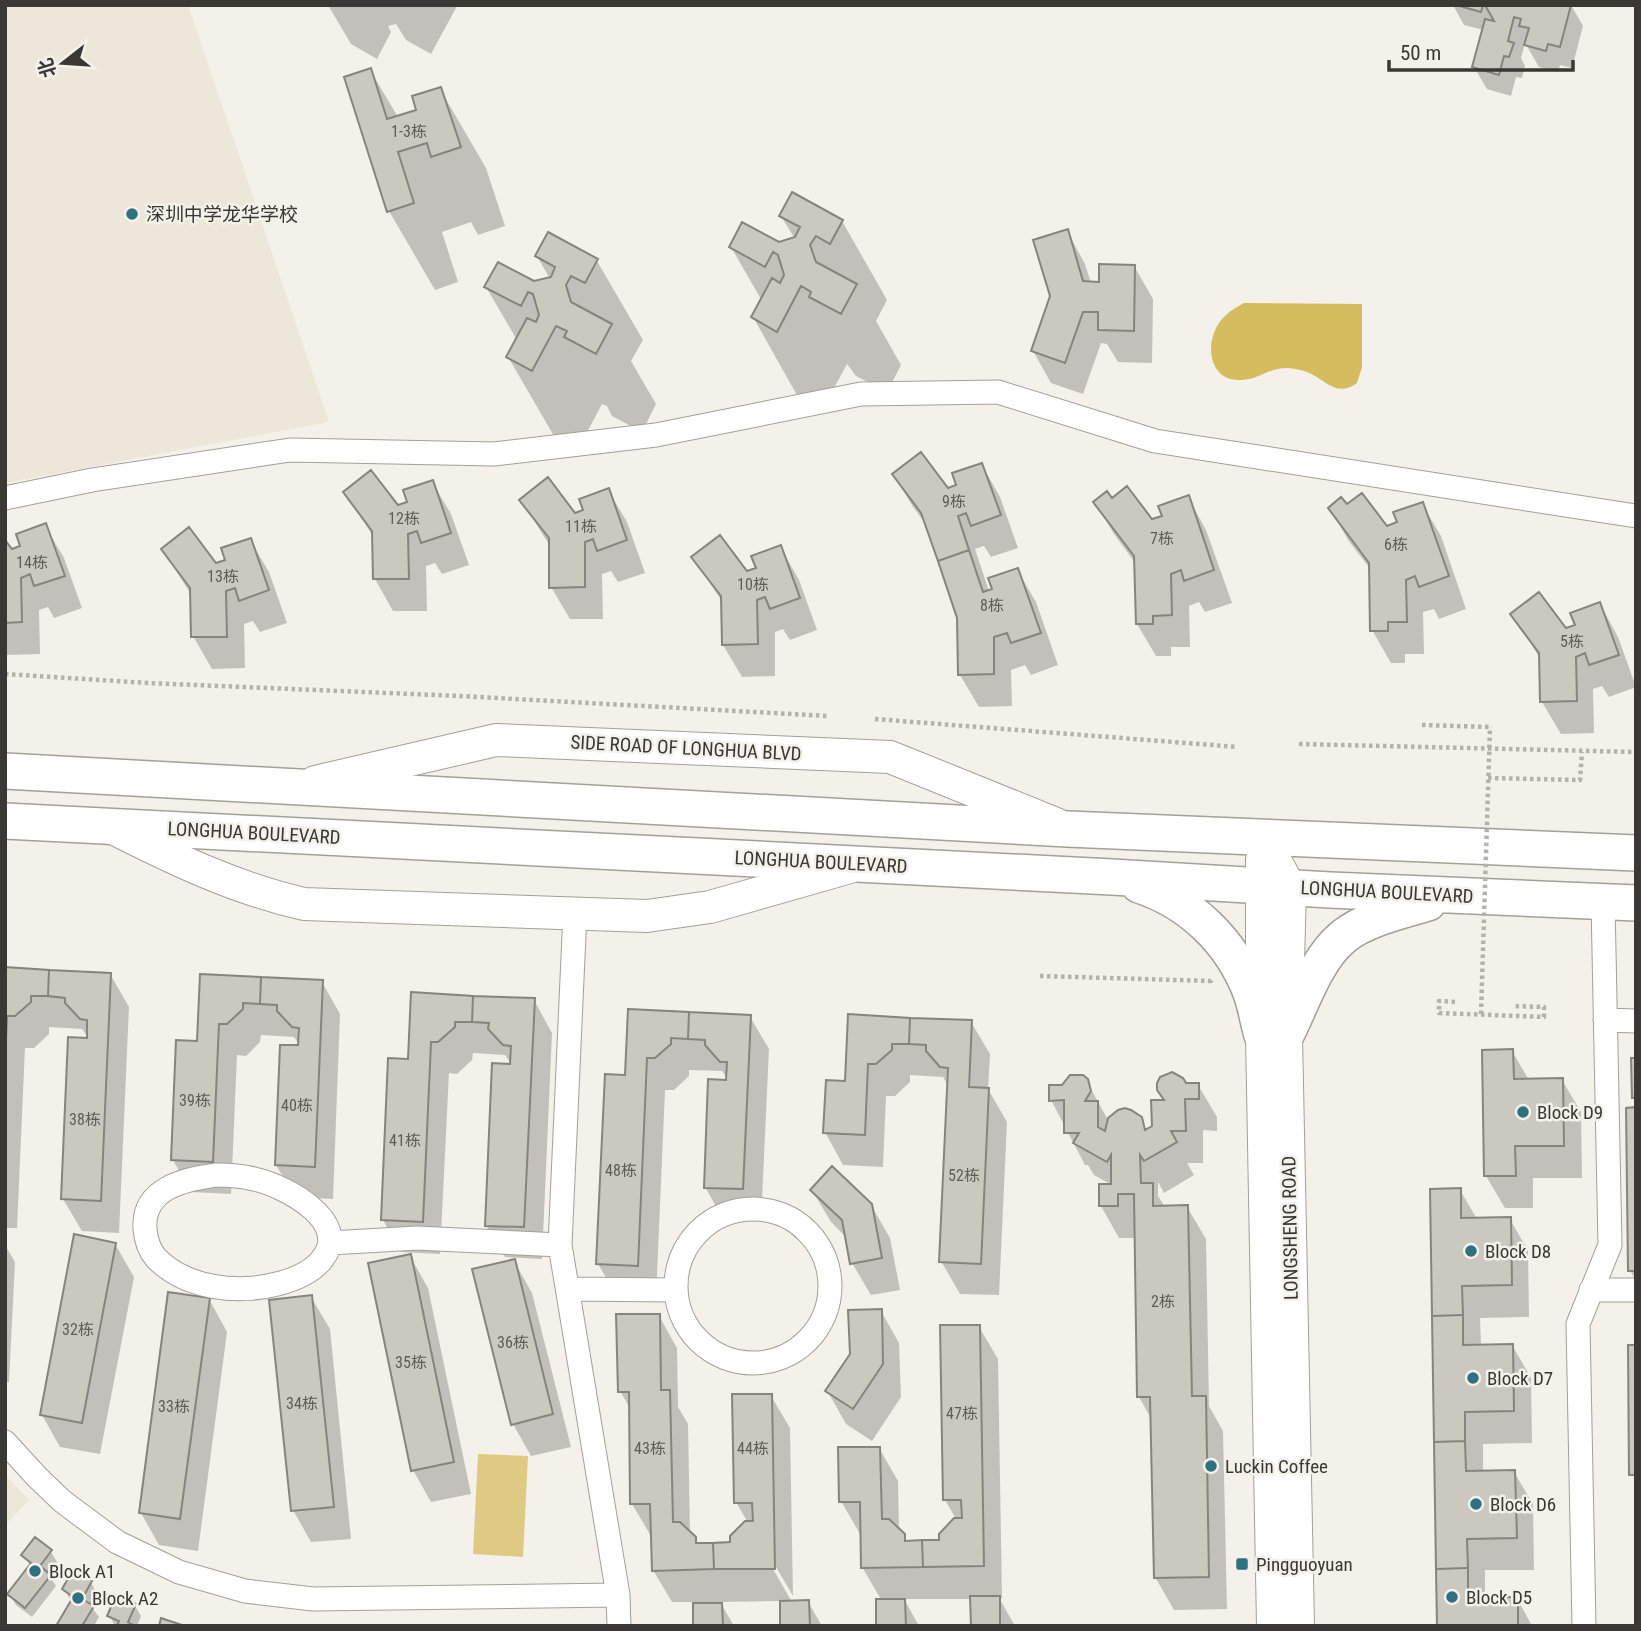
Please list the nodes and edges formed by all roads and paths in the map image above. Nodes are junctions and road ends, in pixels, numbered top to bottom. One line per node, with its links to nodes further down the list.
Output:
1 (5, 498): 2 (street)
2 (1636, 516)
3 (5, 674): 4 (path)
4 (828, 716)
5 (875, 719): 8 (path)
6 (1422, 725): 12 (path, bridge)
7 (1299, 744): 9 (path)
8 (1238, 747)
9 (1582, 752): 10 (path); 12 (path)
10 (1636, 752)
11 (5, 771): 13 (main road)
12 (1488, 778): 29 (path, bridge)
13 (296, 787): 16 (main road); 16 (main road, SIDE ROAD OF LONGHUA BLVD)
14 (5, 821): 15 (main road, LONGHUA BOULEVARD)
15 (108, 825): 19 (main road, LONGHUA BOULEVARD); 24 (main road)
16 (1068, 829): 17 (main road)
17 (1262, 838): 18 (main road); 21 (main road)
18 (1636, 853)
19 (863, 864): 20 (main road, LONGHUA BOULEVARD); 24 (main road)
20 (1112, 877): 21 (main road, LONGHUA BOULEVARD); 32 (main road)
21 (1275, 887): 22 (main road, LONGHUA BOULEVARD); 32 (main road, LONGSHENG ROAD)
22 (1464, 896): 23 (main road, LONGHUA BOULEVARD); 32 (main road)
23 (1620, 904): 30 (street)
24 (575, 913): 34 (street)
25 (1212, 969): 26 (path)
26 (1040, 976)
27 (1455, 1002): 29 (path)
28 (1514, 1006): 29 (path)
29 (1481, 1014)
30 (1605, 1020): 31 (street); 37 (street)
31 (1636, 1021)
32 (1274, 1035): 42 (main road, LONGSHENG ROAD); 43 (main road, LONGSHENG ROAD)
33 (330, 1243): 33 (street); 34 (street)
34 (560, 1245): 35 (street)
35 (568, 1289): 36 (street); 40 (street)
36 (676, 1290): 36 (street)
37 (1591, 1290): 38 (street); 44 (street)
38 (1636, 1290)
39 (5, 1442): 40 (street)
40 (618, 1595): 41 (street)
41 (619, 1626)
42 (1273, 1626)
43 (1297, 1626)
44 (1584, 1626)

